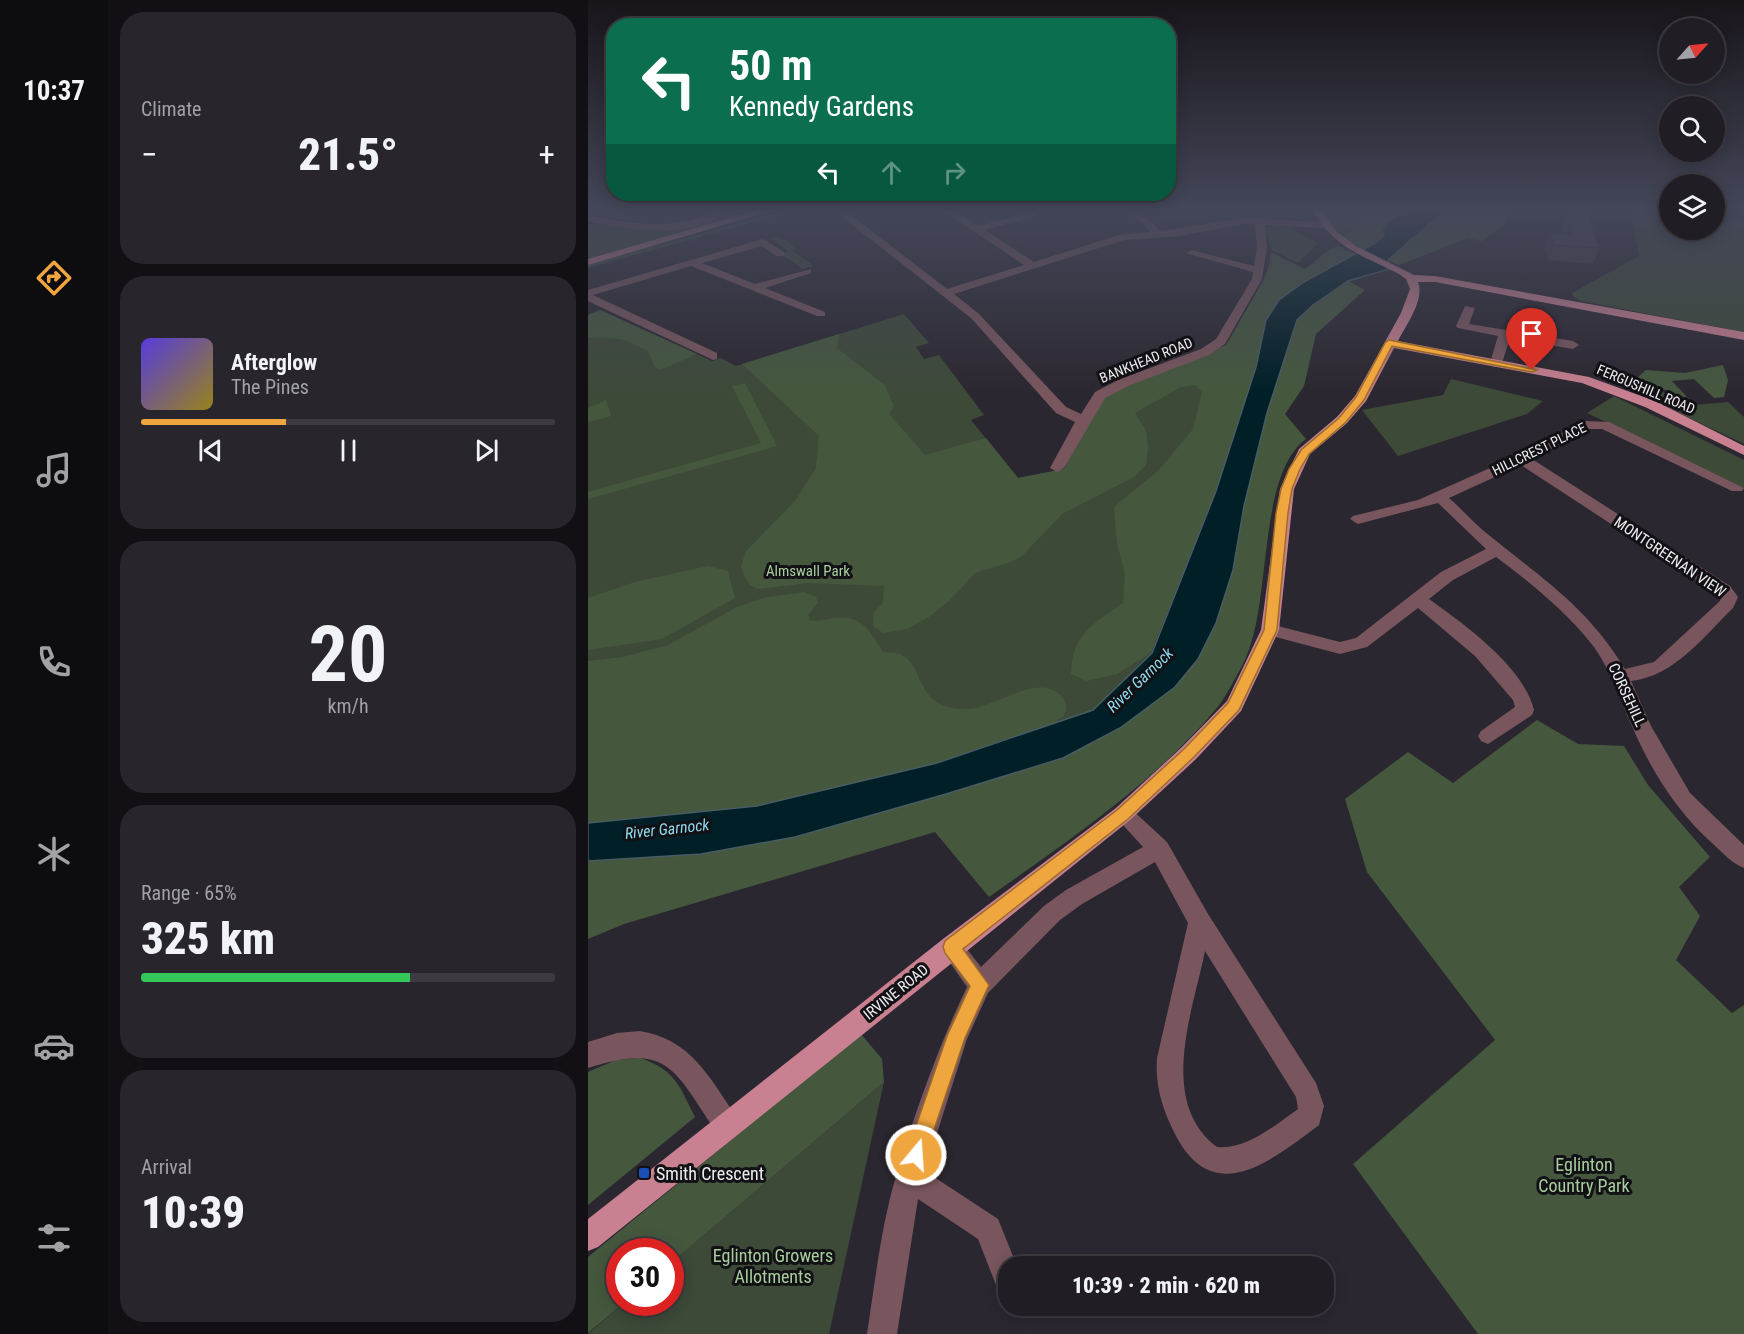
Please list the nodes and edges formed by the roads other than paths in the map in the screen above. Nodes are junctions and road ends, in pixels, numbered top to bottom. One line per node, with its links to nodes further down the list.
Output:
1 (668, 270): 11 (street)
2 (710, 270): 9 (street)
3 (917, 270): 10 (street)
4 (1016, 270): 10 (street)
5 (1259, 270): 20 (street, BANKHEAD ROAD)
6 (1399, 270): 8 (main road)
7 (807, 271): 9 (street)
8 (1411, 278): 15 (main road); 16 (main road, IRVINE ROAD)
9 (755, 288): 13 (street)
10 (946, 293): 20 (street)
11 (588, 295): 18 (street)
12 (1469, 308): 14 (street)
13 (821, 314)
14 (1506, 333): 17 (street); 19 (street)
15 (1744, 336)
16 (1389, 343): 19 (main road, FERGUSHILL ROAD); 29 (main road, IRVINE ROAD)
17 (1573, 345)
18 (713, 356)
19 (1496, 363): 21 (main road, FERGUSHILL ROAD)
20 (1083, 420): 23 (street, BANKHEAD ROAD)
21 (1744, 451)
22 (1522, 459): 24 (street, HILLCREST PLACE); 25 (street, HILLCREST PLACE); 30 (street, MONTGREENAN VIEW)
23 (1057, 468)
24 (1737, 488)
25 (1440, 497): 26 (street, HILLCREST PLACE); 27 (street, CORSEHILL)
26 (1358, 519)
27 (1497, 550): 28 (street); 30 (street, CORSEHILL)
28 (1419, 600): 29 (street); 31 (street)
29 (1270, 630): 32 (main road, IRVINE ROAD)
30 (1620, 676): 34 (street, CORSEHILL)
31 (1488, 736)
32 (1123, 814): 33 (street); 36 (main road, IRVINE ROAD)
33 (1158, 849): 35 (street); 37 (street)
34 (1744, 858)
35 (1200, 922): 35 (street)
36 (951, 947): 37 (street); 39 (main road, IRVINE ROAD)
37 (980, 985): 40 (street)
38 (588, 1055): 39 (street)
39 (728, 1125): 41 (main road, IRVINE ROAD)
40 (909, 1177): 42 (street); 43 (street)
41 (588, 1237)
42 (999, 1256)
43 (882, 1334)

